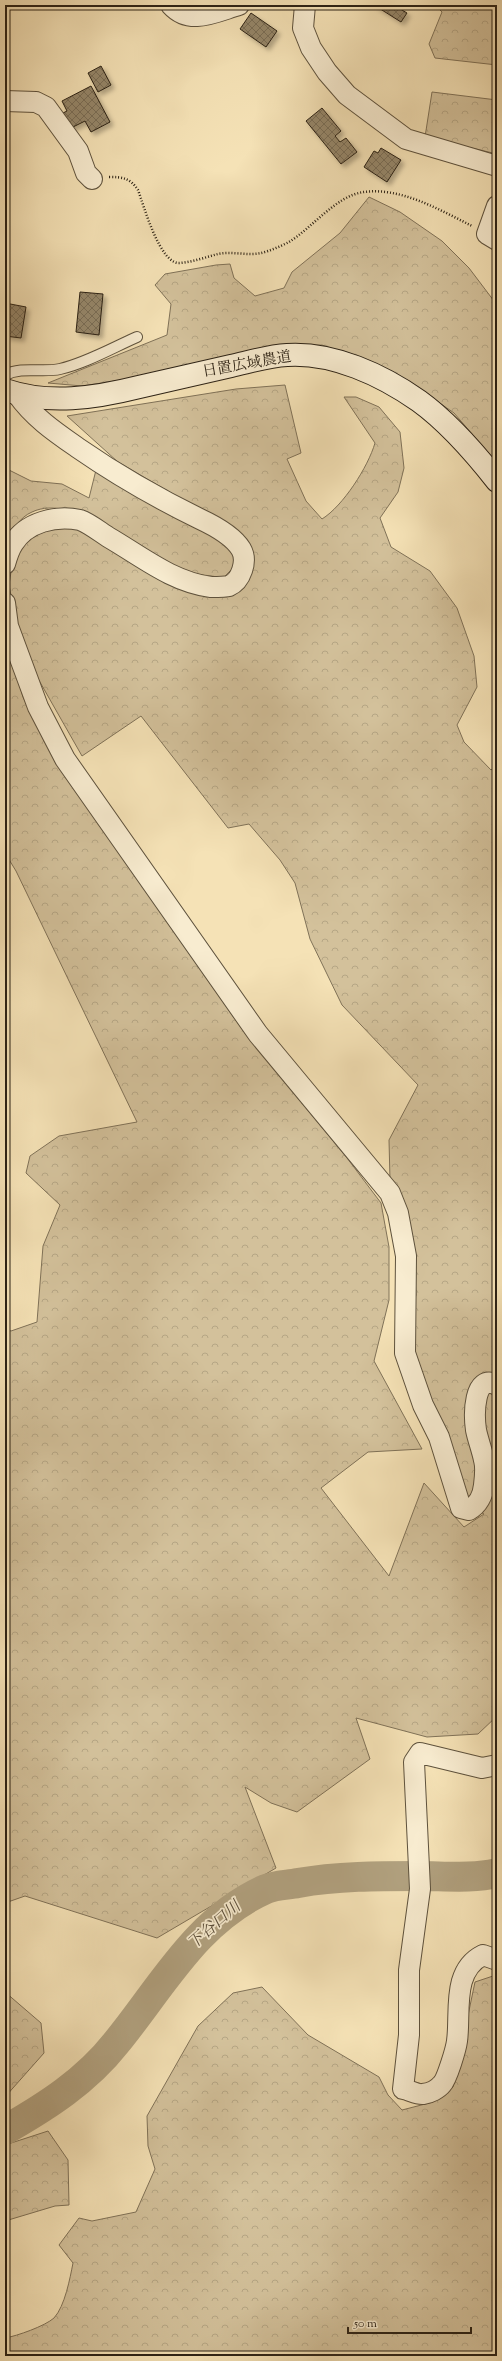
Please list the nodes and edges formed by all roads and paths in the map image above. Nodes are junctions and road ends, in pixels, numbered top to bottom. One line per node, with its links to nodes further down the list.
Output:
1 (171, 5): 2 (street)
2 (239, 5)
3 (305, 5): 5 (street)
4 (5, 101): 6 (street)
5 (497, 166)
6 (92, 179): 8 (path)
7 (497, 206): 8 (street)
8 (492, 237)
9 (137, 337): 10 (lane)
10 (5, 375)
11 (11, 392): 12 (street, 日置広域農道); 13 (street)
12 (497, 481)
13 (5, 564)
14 (5, 603): 15 (street)
15 (497, 1385)
16 (497, 1765): 17 (street)
17 (497, 1960)

